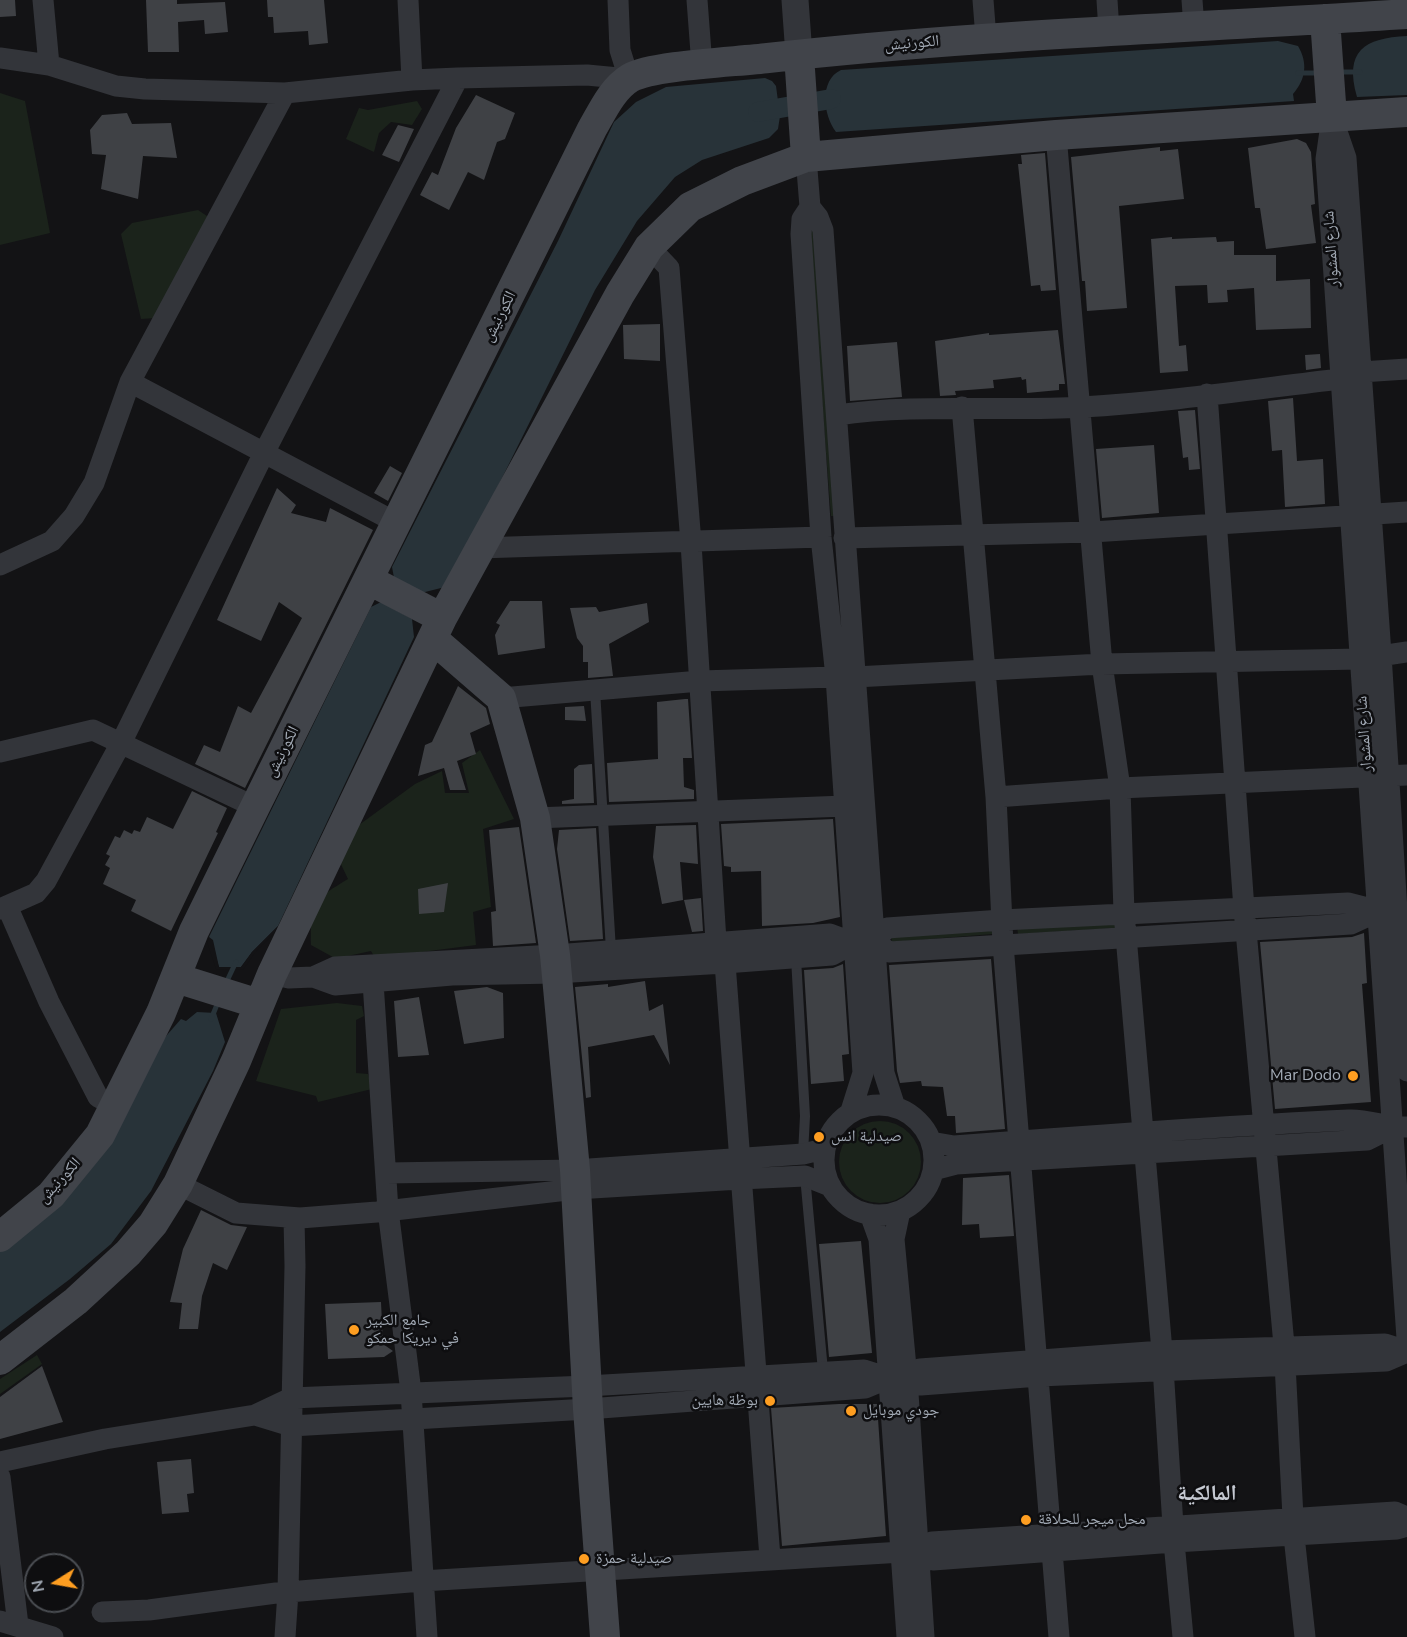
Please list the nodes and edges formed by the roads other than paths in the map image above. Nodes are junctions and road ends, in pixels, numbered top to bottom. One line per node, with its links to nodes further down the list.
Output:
1 (43, 0): 15 (street)
2 (408, 0): 19 (street)
3 (618, 0): 18 (street)
4 (697, 0): 16 (street)
5 (795, 0): 14 (street)
6 (983, 0): 12 (street)
7 (1107, 0): 11 (street)
8 (1193, 13): 10 (main road, الكورنيش); 11 (main road, الكورنيش)
9 (1407, 14): 10 (main road, الكورنيش)
10 (1325, 20): 21 (main road)
11 (1109, 31): 12 (main road, الكورنيش)
12 (987, 38): 14 (main road, الكورنيش)
13 (0, 58): 15 (street)
14 (800, 64): 16 (main road, الكورنيش); 24 (main road)
15 (49, 65): 20 (street)
16 (702, 66): 18 (main road, الكورنيش)
17 (458, 78): 18 (street); 19 (street); 35 (street)
18 (629, 79): 38 (main road, الكورنيش)
19 (412, 80): 20 (street)
20 (285, 93): 30 (street)
21 (1332, 108): 22 (main road); 23 (main road); 28 (street, شارع المشوار); 29 (street, شارع المشوار)
22 (1407, 112)
23 (1056, 135): 24 (main road); 33 (street)
24 (805, 145): 25 (street); 26 (main road)
25 (810, 207): 34 (street); 41 (street)
26 (649, 247): 44 (street); 45 (main road)
27 (1407, 369): 28 (street)
28 (1361, 372): 29 (street); 37 (street, شارع المشوار)
29 (1340, 379): 31 (street); 37 (street, شارع المشوار)
30 (130, 382): 35 (street); 46 (street)
31 (1207, 394): 33 (street); 39 (street)
32 (962, 407): 33 (street); 34 (street); 42 (street)
33 (1081, 407): 40 (street)
34 (837, 415): 43 (street)
35 (264, 453): 38 (street); 59 (street)
36 (1407, 512): 37 (street)
37 (1360, 514): 39 (street); 50 (street, شارع المشوار); 51 (street, شارع المشوار)
38 (397, 523): 47 (main road, الكورنيش)
39 (1217, 523): 40 (street); 52 (street)
40 (1092, 532): 42 (street); 53 (street)
41 (821, 537): 44 (street); 55 (street)
42 (973, 537): 43 (street); 54 (street)
43 (844, 538): 55 (street)
44 (691, 543): 45 (street); 56 (street)
45 (479, 548): 48 (main road)
46 (0, 565)
47 (375, 583): 48 (main road); 66 (main road, الكورنيش)
48 (435, 623): 58 (main road); 84 (main road)
49 (1407, 652): 50 (street)
50 (1382, 654): 51 (street); 61 (street, شارع المشوار)
51 (1360, 659): 52 (street); 61 (street, شارع المشوار)
52 (1227, 660): 53 (street); 62 (street)
53 (1102, 664): 54 (street); 63 (street)
54 (984, 670): 55 (street); 64 (street)
55 (846, 677): 56 (street); 65 (street); 78 (street)
56 (700, 681): 57 (street); 67 (street)
57 (595, 690): 58 (street); 68 (lane)
58 (501, 698): 69 (main road)
59 (121, 743): 60 (street); 66 (street); 70 (street)
60 (0, 752)
61 (1387, 776): 62 (street); 72 (street, شارع المشوار)
62 (1236, 783): 63 (street); 71 (street)
63 (1120, 788): 64 (street); 73 (street)
64 (996, 796): 74 (street)
65 (845, 806): 67 (street); 78 (street)
66 (255, 807): 86 (main road, الكورنيش)
67 (708, 811): 68 (street); 77 (street)
68 (603, 815): 69 (street); 80 (lane)
69 (535, 818): 83 (main road)
70 (3, 907): 90 (street)
71 (1244, 909): 72 (street); 73 (street); 75 (street)
72 (1397, 909): 75 (street); 89 (street, شارع المشوار); 94 (street, شارع المشوار)
73 (1124, 913): 74 (street); 76 (street)
74 (1002, 920): 78 (street); 79 (street)
75 (1247, 930): 76 (street); 93 (street)
76 (1126, 937): 79 (street); 95 (street)
77 (716, 941): 78 (street); 80 (street)
78 (864, 942): 79 (street); 81 (street); 91 (street); 92 (street)
79 (1003, 944): 99 (street)
80 (611, 950): 83 (street)
81 (796, 958): 82 (street); 100 (lane)
82 (725, 963): 83 (street); 102 (street)
83 (555, 964): 85 (street); 87 (street); 106 (main road)
84 (273, 974): 85 (street); 88 (main road)
85 (313, 977): 87 (street)
86 (185, 981): 88 (main road); 90 (main road, الكورنيش)
87 (373, 982): 104 (street)
88 (254, 1002): 107 (main road)
89 (1407, 1071)
90 (115, 1106): 113 (main road, الكورنيش)
91 (895, 1107): 92 (street); 96 (street)
92 (851, 1112): 98 (street)
93 (1265, 1124): 94 (street); 95 (street); 97 (street)
94 (1399, 1128): 97 (street); 114 (street, شارع المشوار)
95 (1143, 1132): 99 (street); 101 (street)
96 (931, 1142): 99 (street); 103 (street)
97 (1267, 1145): 101 (street); 117 (street)
98 (824, 1149): 100 (street); 108 (street)
99 (1019, 1151): 101 (street); 103 (street); 119 (street)
100 (803, 1154): 102 (street)
101 (1144, 1154): 115 (street)
102 (740, 1169): 105 (street); 106 (street); 123 (street)
103 (933, 1170): 110 (street)
104 (387, 1173): 106 (street); 109 (street)
105 (805, 1176): 108 (street); 120 (lane)
106 (576, 1180): 109 (street); 126 (main road)
107 (178, 1184): 112 (street); 118 (main road)
108 (830, 1186): 111 (street)
109 (388, 1210): 112 (street); 124 (street)
110 (900, 1211): 111 (street); 122 (street)
111 (870, 1215): 122 (street)
112 (294, 1218): 125 (street)
113 (0, 1237)
114 (1407, 1338)
115 (1162, 1350): 117 (street); 119 (street); 121 (street)
116 (1407, 1352): 117 (street)
117 (1285, 1356): 121 (street); 134 (street)
118 (0, 1360)
119 (1039, 1367): 121 (street); 122 (street); 136 (street)
120 (823, 1371): 122 (street); 123 (street)
121 (1162, 1372): 135 (street)
122 (898, 1378): 123 (street); 137 (street)
123 (758, 1385): 126 (street); 138 (street)
124 (411, 1392): 125 (street); 126 (street); 128 (street)
125 (291, 1398): 127 (street); 129 (street)
126 (588, 1398): 128 (street); 139 (main road)
127 (255, 1415): 129 (street); 130 (street)
128 (412, 1418): 129 (street); 140 (street)
129 (291, 1426): 141 (street)
130 (0, 1462)
131 (0, 1477): 143 (street)
132 (1407, 1517): 134 (street)
133 (1407, 1526): 134 (street)
134 (1294, 1527): 135 (street); 152 (street)
135 (1173, 1533): 136 (street); 151 (street)
136 (1052, 1542): 137 (street); 150 (street)
137 (910, 1552): 138 (street); 148 (street); 149 (street)
138 (770, 1558): 139 (street)
139 (601, 1571): 140 (street); 147 (main road)
140 (422, 1581): 141 (street); 146 (street)
141 (288, 1592): 142 (street); 145 (street)
142 (102, 1612)
143 (9, 1623): 144 (street)
144 (52, 1637)
145 (285, 1637)
146 (427, 1637)
147 (605, 1637)
148 (907, 1637)
149 (924, 1637)
150 (1059, 1637)
151 (1183, 1637)
152 (1305, 1637)

